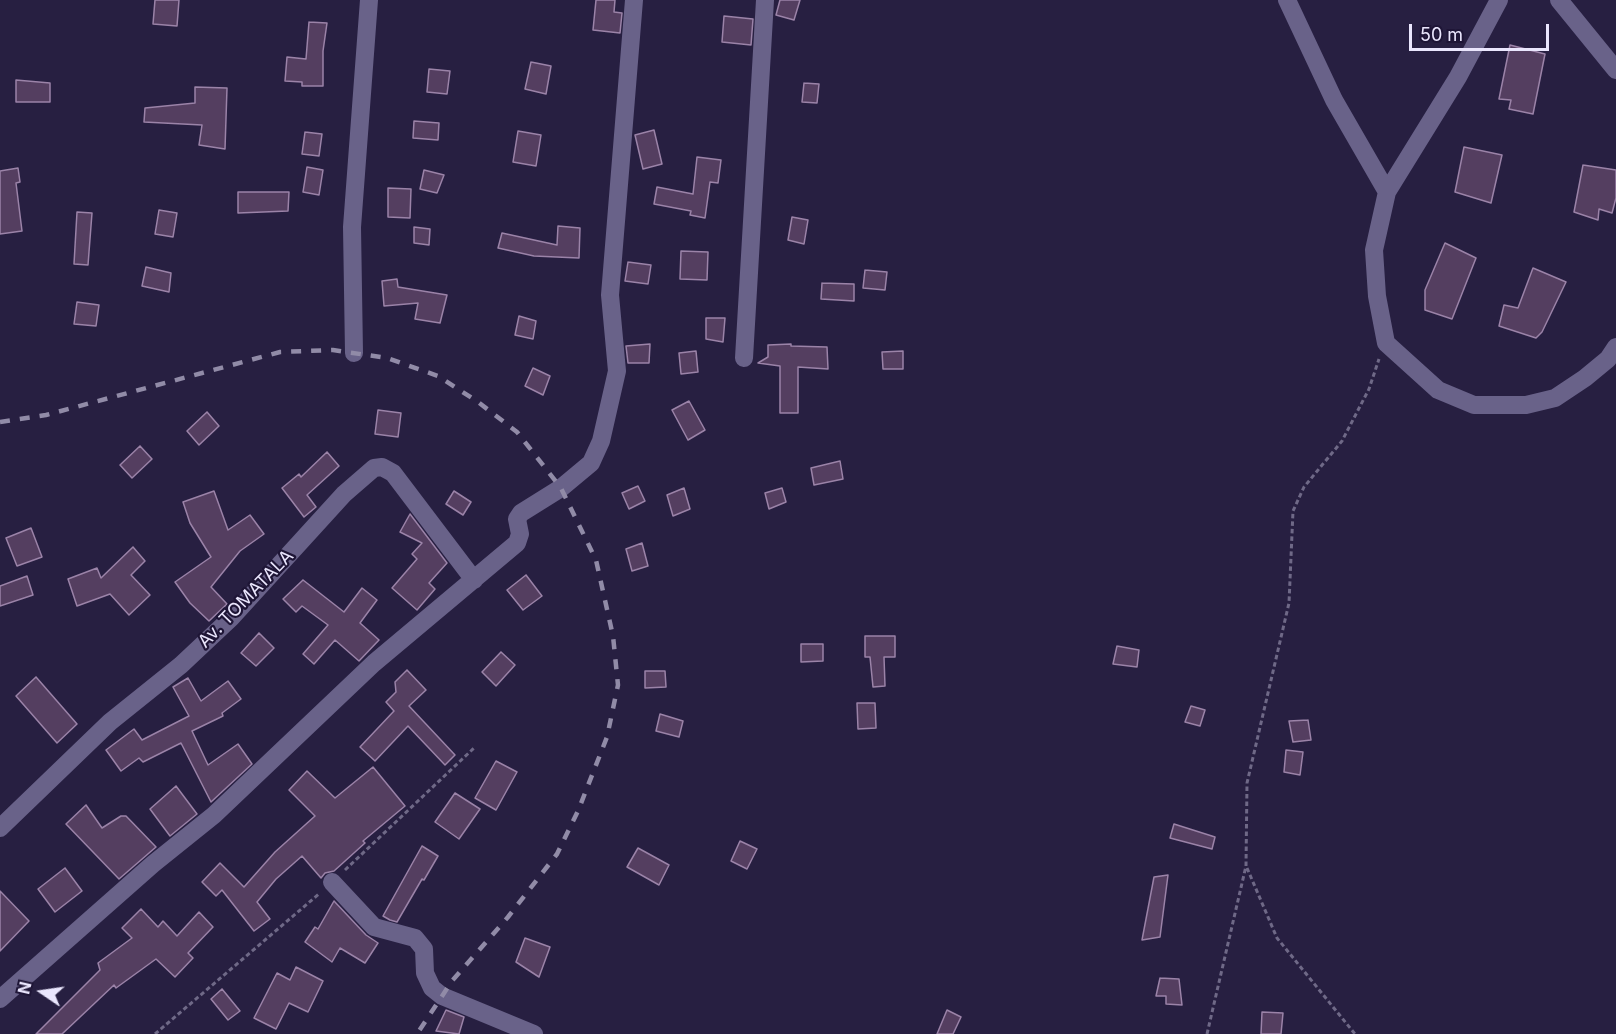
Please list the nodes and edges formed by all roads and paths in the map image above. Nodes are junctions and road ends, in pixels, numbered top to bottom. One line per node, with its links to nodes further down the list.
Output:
1 (369, 0): 11 (street)
2 (634, 0): 13 (street)
3 (765, 0): 12 (street)
4 (1287, 0): 8 (street)
5 (1499, 0): 8 (street)
6 (1559, 0): 7 (street)
7 (1616, 70)
8 (1387, 192): 9 (street)
9 (1386, 343): 10 (street); 15 (path)
10 (1616, 347)
11 (354, 353)
12 (744, 358)
13 (474, 580): 14 (street, Av. TOMATALA); 17 (street)
14 (0, 828)
15 (1246, 866): 19 (path); 20 (path)
16 (332, 882): 18 (street)
17 (0, 999)
18 (534, 1034)
19 (1207, 1034)
20 (1355, 1034)

